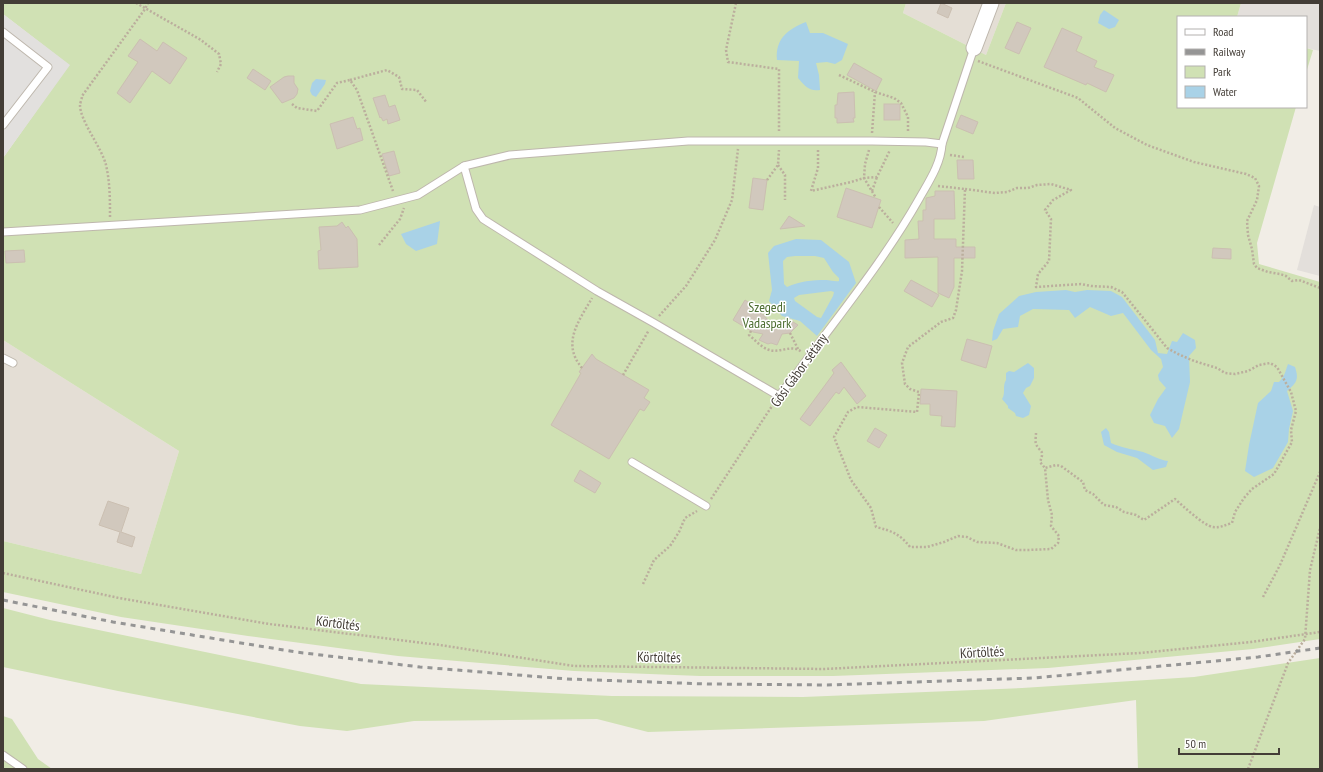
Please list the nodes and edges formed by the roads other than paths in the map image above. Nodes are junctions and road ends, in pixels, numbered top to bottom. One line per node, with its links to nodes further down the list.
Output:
1 (991, 3): 3 (street)
2 (3, 32): 4 (lane)
3 (972, 53): 5 (lane, Gősi Gábor sétány)
4 (3, 125)
5 (942, 144): 6 (lane); 6 (lane, Gősi Gábor sétány)
6 (464, 166): 7 (lane)
7 (3, 232)
8 (3, 358): 9 (lane)
9 (13, 363)
10 (632, 462): 11 (lane)
11 (706, 506)
12 (3, 755): 13 (lane)
13 (23, 769)

